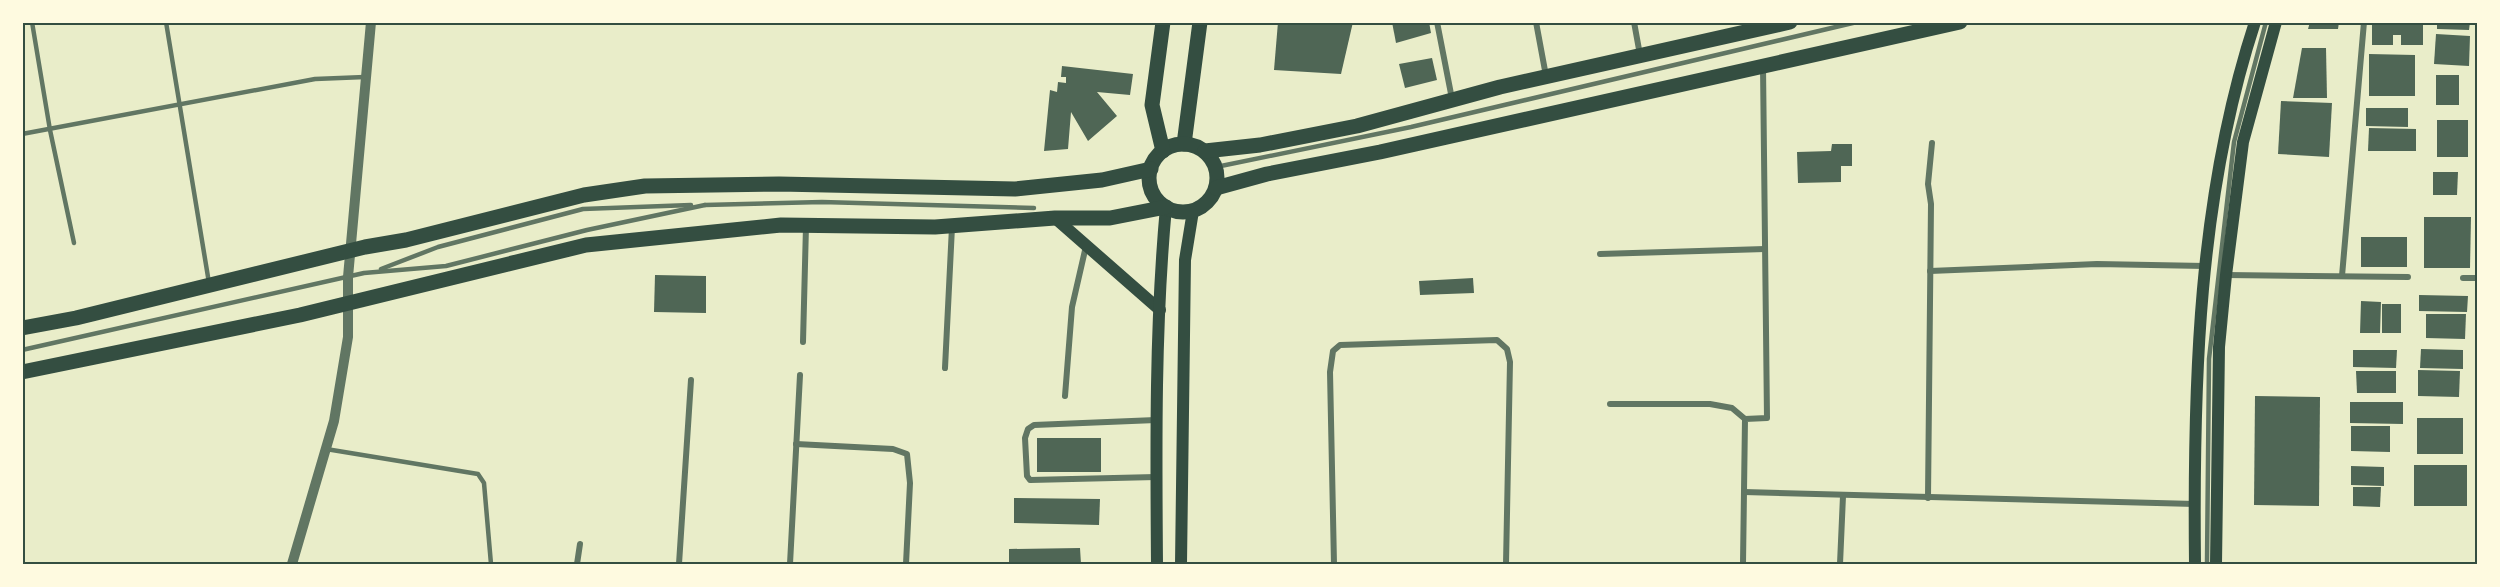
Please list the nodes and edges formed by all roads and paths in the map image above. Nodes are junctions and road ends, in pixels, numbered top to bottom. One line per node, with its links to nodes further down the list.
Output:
1 (32, 22): 23 (lane)
2 (166, 22): 22 (lane)
3 (371, 22): 20 (street)
4 (1163, 22): 27 (main road)
5 (1200, 22): 26 (main road)
6 (1437, 22): 21 (street)
7 (1536, 22): 19 (street)
8 (1634, 22): 17 (street)
9 (1790, 22): 16 (main road)
10 (1960, 22): 18 (main road)
11 (2255, 22): 44 (main road)
12 (2266, 22): 88 (lane)
13 (2276, 22): 47 (main road)
14 (2364, 22): 48 (street)
15 (1857, 23): 29 (lane)
16 (1740, 27): 17 (main road)
17 (1640, 56): 19 (main road)
18 (1763, 65): 31 (main road); 41 (street)
19 (1546, 76): 21 (main road)
20 (367, 77): 22 (lane); 42 (street)
21 (1452, 100): 28 (main road)
22 (179, 103): 23 (lane); 53 (lane)
23 (50, 130): 24 (lane); 39 (lane)
24 (22, 134)
25 (1932, 143): 46 (street)
26 (1184, 144): 27 (main road); 28 (main road)
27 (1163, 151): 30 (main road)
28 (1204, 151): 29 (main road)
29 (1216, 167): 31 (main road)
30 (1151, 169): 33 (main road); 42 (main road)
31 (1216, 189): 35 (main road)
32 (705, 205): 34 (lane); 45 (lane); 45 (lane)
33 (1166, 207): 35 (main road); 36 (main road); 55 (main road)
34 (1034, 208)
35 (1193, 211): 82 (main road)
36 (1055, 218): 38 (main road); 40 (main road)
37 (806, 225): 38 (main road); 54 (main road); 57 (street)
38 (952, 226): 59 (street)
39 (74, 243)
40 (1086, 245): 55 (main road); 63 (street)
41 (1765, 249): 43 (street); 65 (street)
42 (350, 251): 49 (street); 53 (main road)
43 (1600, 254)
44 (2206, 266): 46 (street); 73 (main road)
45 (376, 271): 49 (lane)
46 (1930, 271): 72 (street)
47 (2226, 275): 48 (street); 89 (main road)
48 (2342, 276): 50 (street)
49 (348, 277): 54 (street); 58 (lane)
50 (2408, 277)
51 (2463, 278): 52 (street)
52 (2478, 278)
53 (209, 286): 56 (main road)
54 (346, 304): 60 (main road); 68 (street)
55 (1160, 310): 66 (main road)
56 (22, 328)
57 (803, 342)
58 (22, 350)
59 (945, 368)
60 (22, 372)
61 (800, 375): 67 (street)
62 (691, 380): 78 (street)
63 (1065, 396)
64 (1610, 404): 65 (street)
65 (1745, 419): 70 (street)
66 (1156, 420): 69 (main road); 69 (street)
67 (796, 444): 79 (street); 80 (street)
68 (326, 448): 75 (street); 76 (lane)
69 (1156, 477): 81 (main road)
70 (1744, 492): 71 (street); 85 (street)
71 (1843, 496): 72 (street); 86 (street)
72 (1928, 498): 73 (street)
73 (2196, 504): 87 (main road)
74 (580, 544): 77 (street)
75 (292, 564)
76 (491, 564)
77 (577, 564)
78 (679, 564)
79 (790, 564)
80 (906, 564)
81 (1157, 564)
82 (1181, 564)
83 (1334, 564): 84 (street)
84 (1506, 564)
85 (1743, 564)
86 (1840, 564)
87 (2195, 564)
88 (2207, 564)
89 (2216, 564)

